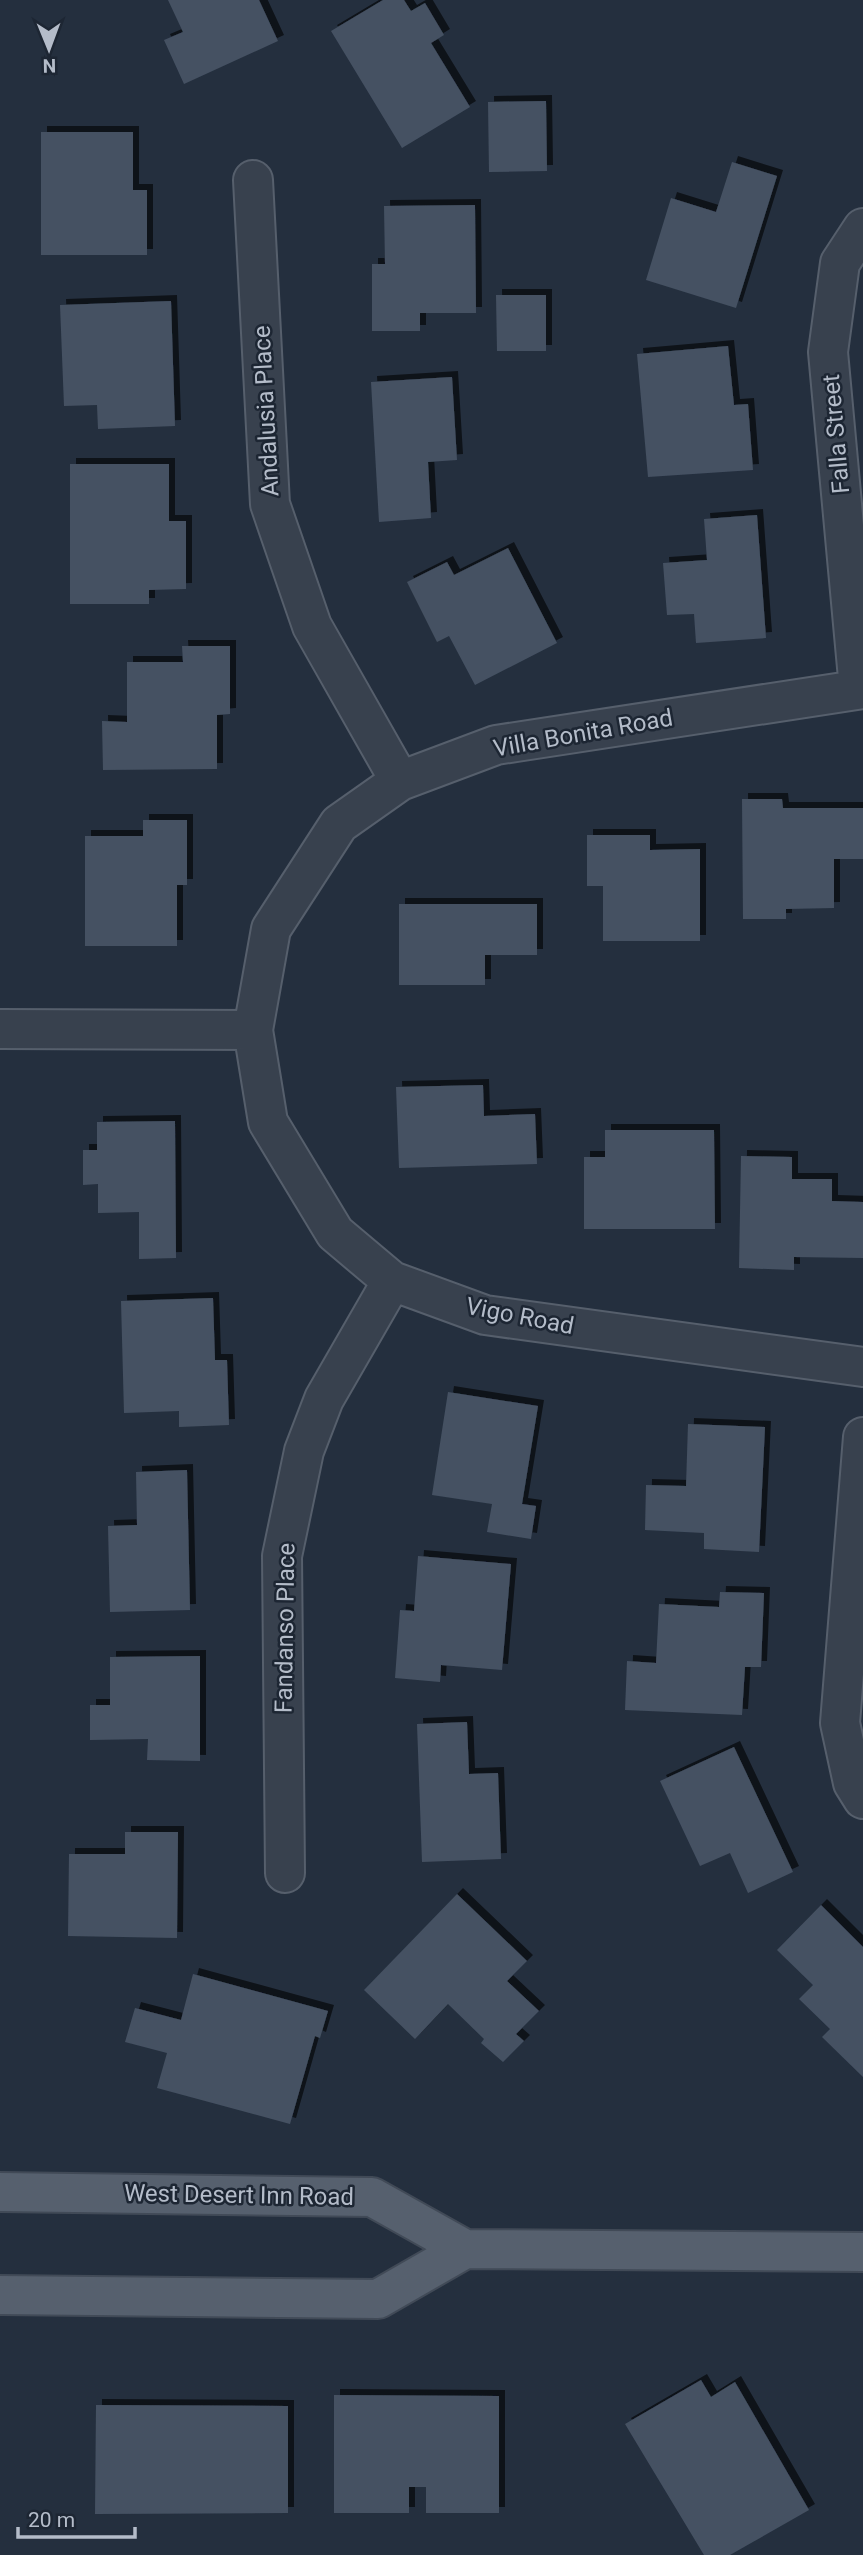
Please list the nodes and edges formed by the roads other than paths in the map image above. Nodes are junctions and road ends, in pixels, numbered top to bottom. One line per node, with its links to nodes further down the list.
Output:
1 (253, 180): 4 (street, Andalusia Place)
2 (863, 228): 3 (street, Falla Street)
3 (861, 689): 4 (street, Villa Bonita Road)
4 (400, 781): 6 (street, Villa Bonita Road)
5 (0, 1029): 6 (street)
6 (253, 1030): 7 (street, Vigo Road)
7 (392, 1281): 8 (street, Vigo Road); 11 (street, Fandanso Place)
8 (863, 1367)
9 (863, 1437): 10 (street)
10 (863, 1798)
11 (285, 1873)
12 (0, 2192): 13 (main road, West Desert Inn Road)
13 (465, 2249): 14 (main road, West Desert Inn Road); 15 (main road, West Desert Inn Road)
14 (863, 2252)
15 (0, 2295)

